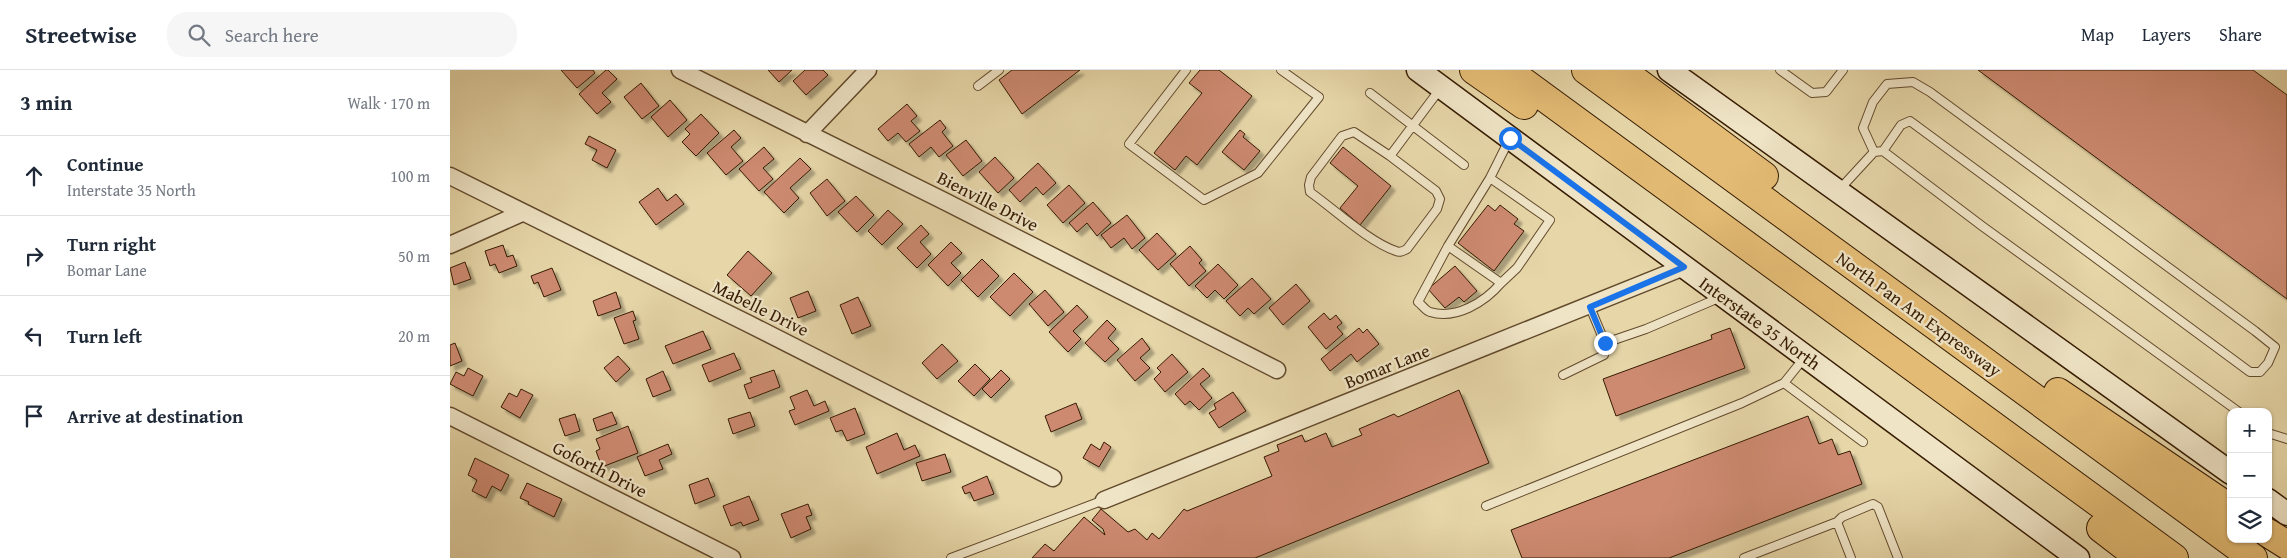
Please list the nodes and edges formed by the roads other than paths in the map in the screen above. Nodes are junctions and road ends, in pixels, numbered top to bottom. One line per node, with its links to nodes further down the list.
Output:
1 (680, 70): 18 (street, Bienville Drive)
2 (868, 70): 18 (street)
3 (999, 70): 14 (lane)
4 (1186, 70): 5 (lane)
5 (1281, 70)
6 (1418, 70): 15 (main road, Interstate 35 North)
7 (1474, 70): 32 (highway)
8 (1507, 70): 32 (highway)
9 (1586, 70): 30 (highway, North Pan Am Expressway)
10 (1621, 70): 30 (highway)
11 (1669, 70): 26 (main road)
12 (1780, 70): 13 (lane)
13 (1843, 70)
14 (978, 86)
15 (1441, 87): 17 (lane); 19 (main road, Interstate 35 North)
16 (1370, 93): 17 (lane)
17 (1412, 127): 22 (lane); 23 (lane)
18 (807, 134): 40 (street, Bienville Drive)
19 (1510, 138): 25 (lane); 31 (main road, Interstate 35 North)
20 (1883, 150): 21 (lane); 21 (lane); 43 (lane)
21 (1874, 152): 26 (lane)
22 (1390, 156): 22 (lane)
23 (1464, 166)
24 (450, 176): 27 (street, Mabelle Drive)
25 (1490, 178): 29 (lane); 33 (lane)
26 (1838, 192): 48 (main road)
27 (522, 213): 28 (street); 49 (street, Mabelle Drive)
28 (450, 245)
29 (1448, 246): 33 (lane); 33 (lane)
30 (1835, 252): 34 (highway, North Pan Am Expressway)
31 (1684, 267): 35 (main road, Interstate 35 North); 37 (street, Bomar Lane)
32 (1798, 282): 36 (highway)
33 (1501, 284)
34 (1889, 292): 53 (highway); 66 (highway, North Pan Am Expressway)
35 (1723, 296): 38 (lane); 39 (main road, Interstate 35 North)
36 (1819, 299): 64 (highway); 65 (highway)
37 (1590, 307): 38 (lane); 50 (street, Bomar Lane)
38 (1605, 343): 41 (lane)
39 (1805, 356): 42 (lane); 63 (main road, Interstate 35 North)
40 (1277, 370)
41 (1563, 375)
42 (1784, 383): 47 (lane); 52 (lane)
43 (2233, 408)
44 (450, 416): 58 (street, Goforth Drive)
45 (2272, 434): 46 (lane)
46 (2287, 439)
47 (1863, 442)
48 (2227, 471)
49 (1053, 478)
50 (1104, 500): 59 (lane)
51 (2272, 503): 54 (main road)
52 (1486, 506)
53 (2227, 506)
54 (2287, 514)
55 (1837, 522): 60 (lane); 61 (lane); 62 (lane)
56 (2272, 536): 57 (highway)
57 (2287, 545)
58 (732, 558)
59 (951, 558)
60 (1744, 558)
61 (1851, 558)
62 (1898, 558)
63 (2078, 558)
64 (2140, 558)
65 (2174, 558)
66 (2253, 558)

